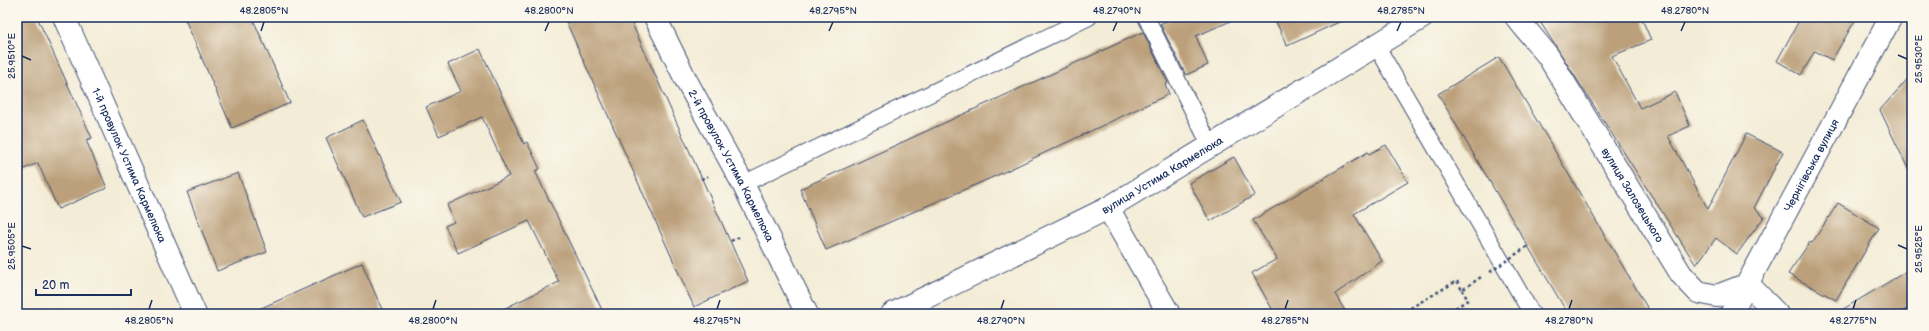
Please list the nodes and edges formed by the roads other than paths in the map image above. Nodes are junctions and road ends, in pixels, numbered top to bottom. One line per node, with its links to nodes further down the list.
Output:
1 (64, 17): 13 (street, 1-й провулок Устима Кармелюка)
2 (655, 17): 10 (street, 2-й провулок Устима Кармелюка)
3 (1089, 17): 10 (lane)
4 (1146, 17): 9 (lane)
5 (1423, 17): 8 (street, вулиця Устима Кармелюка)
6 (1516, 17): 12 (street, вулиця Залозецького)
7 (1891, 17): 12 (street, Чернігівська вулиця)
8 (1376, 45): 9 (street, вулиця Устима Кармелюка); 17 (lane)
9 (1210, 145): 11 (street, вулиця Устима Кармелюка)
10 (743, 184): 14 (street, 2-й провулок Устима Кармелюка)
11 (1108, 208): 15 (street, вулиця Устима Кармелюка); 16 (street)
12 (1748, 284): 18 (street, Чернігівська вулиця); 19 (street)
13 (194, 314)
14 (807, 314)
15 (892, 314)
16 (1169, 314)
17 (1532, 314)
18 (1731, 314)
19 (1777, 314)

